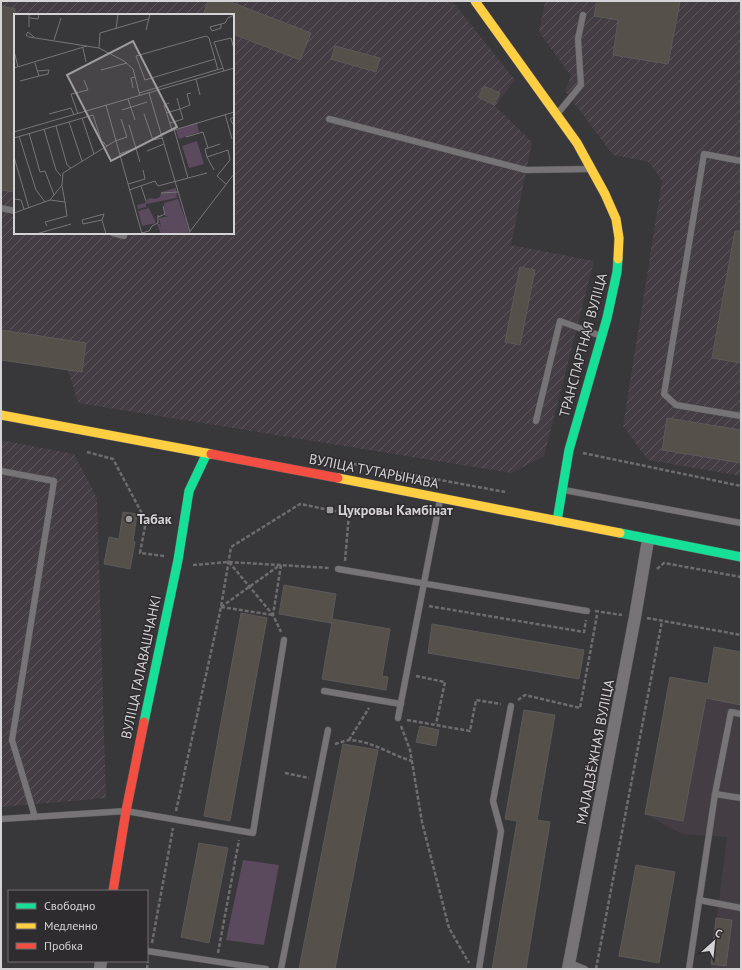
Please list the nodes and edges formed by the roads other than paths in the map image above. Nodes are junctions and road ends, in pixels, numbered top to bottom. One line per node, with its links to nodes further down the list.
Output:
1 (475, 1): 3 (street, ТРАНСПАРТНАЯ ВУЛІЦА)
2 (583, 15): 3 (lane)
3 (557, 115): 6 (street, ТРАНСПАРТНАЯ ВУЛІЦА)
4 (329, 119): 6 (lane)
5 (741, 161): 11 (lane)
6 (591, 168): 9 (street, ТРАНСПАРТНАЯ ВУЛІЦА)
7 (1, 208): 8 (lane)
8 (14, 211)
9 (602, 336): 12 (lane); 15 (street, ТРАНСПАРТНАЯ ВУЛІЦА)
10 (1, 415): 13 (street, ВУЛІЦА ТУТАРЫНАВА)
11 (741, 416)
12 (536, 421)
13 (207, 453): 16 (street, ВУЛІЦА ТУТАРЫНАВА); 33 (street, ВУЛІЦА ГАЛАВАШЧАНКІ)
14 (1, 471): 34 (lane)
15 (562, 489): 17 (street, ТРАНСПАРТНАЯ ВУЛІЦА); 18 (lane)
16 (440, 499): 17 (street, ВУЛІЦА ТУТАРЫНАВА); 22 (lane)
17 (557, 521): 19 (street, ВУЛІЦА ТУТАРЫНАВА)
18 (741, 523)
19 (648, 540): 20 (street, ВУЛІЦА ТУТАРЫНАВА); 40 (street, МАЛАДЗЁЖНАЯ ВУЛІЦА)
20 (741, 557)
21 (341, 569): 22 (lane)
22 (424, 584): 23 (lane); 26 (lane)
23 (587, 611)
24 (284, 640): 33 (lane)
25 (324, 691): 26 (lane)
26 (401, 704): 29 (lane)
27 (511, 706): 43 (lane)
28 (741, 714): 31 (lane)
29 (398, 718)
30 (328, 730): 42 (lane)
31 (715, 794): 32 (lane); 37 (lane)
32 (741, 798)
33 (126, 811): 34 (lane); 36 (street, ВУЛІЦА ГАЛАВАШЧАНКІ)
34 (35, 816): 35 (lane)
35 (1, 819)
36 (113, 890)
37 (699, 900): 38 (lane); 45 (lane)
38 (741, 908)
39 (149, 951): 41 (lane)
40 (569, 966): 44 (lane)
41 (266, 969)
42 (281, 969)
43 (479, 969)
44 (584, 969)
45 (689, 969)

